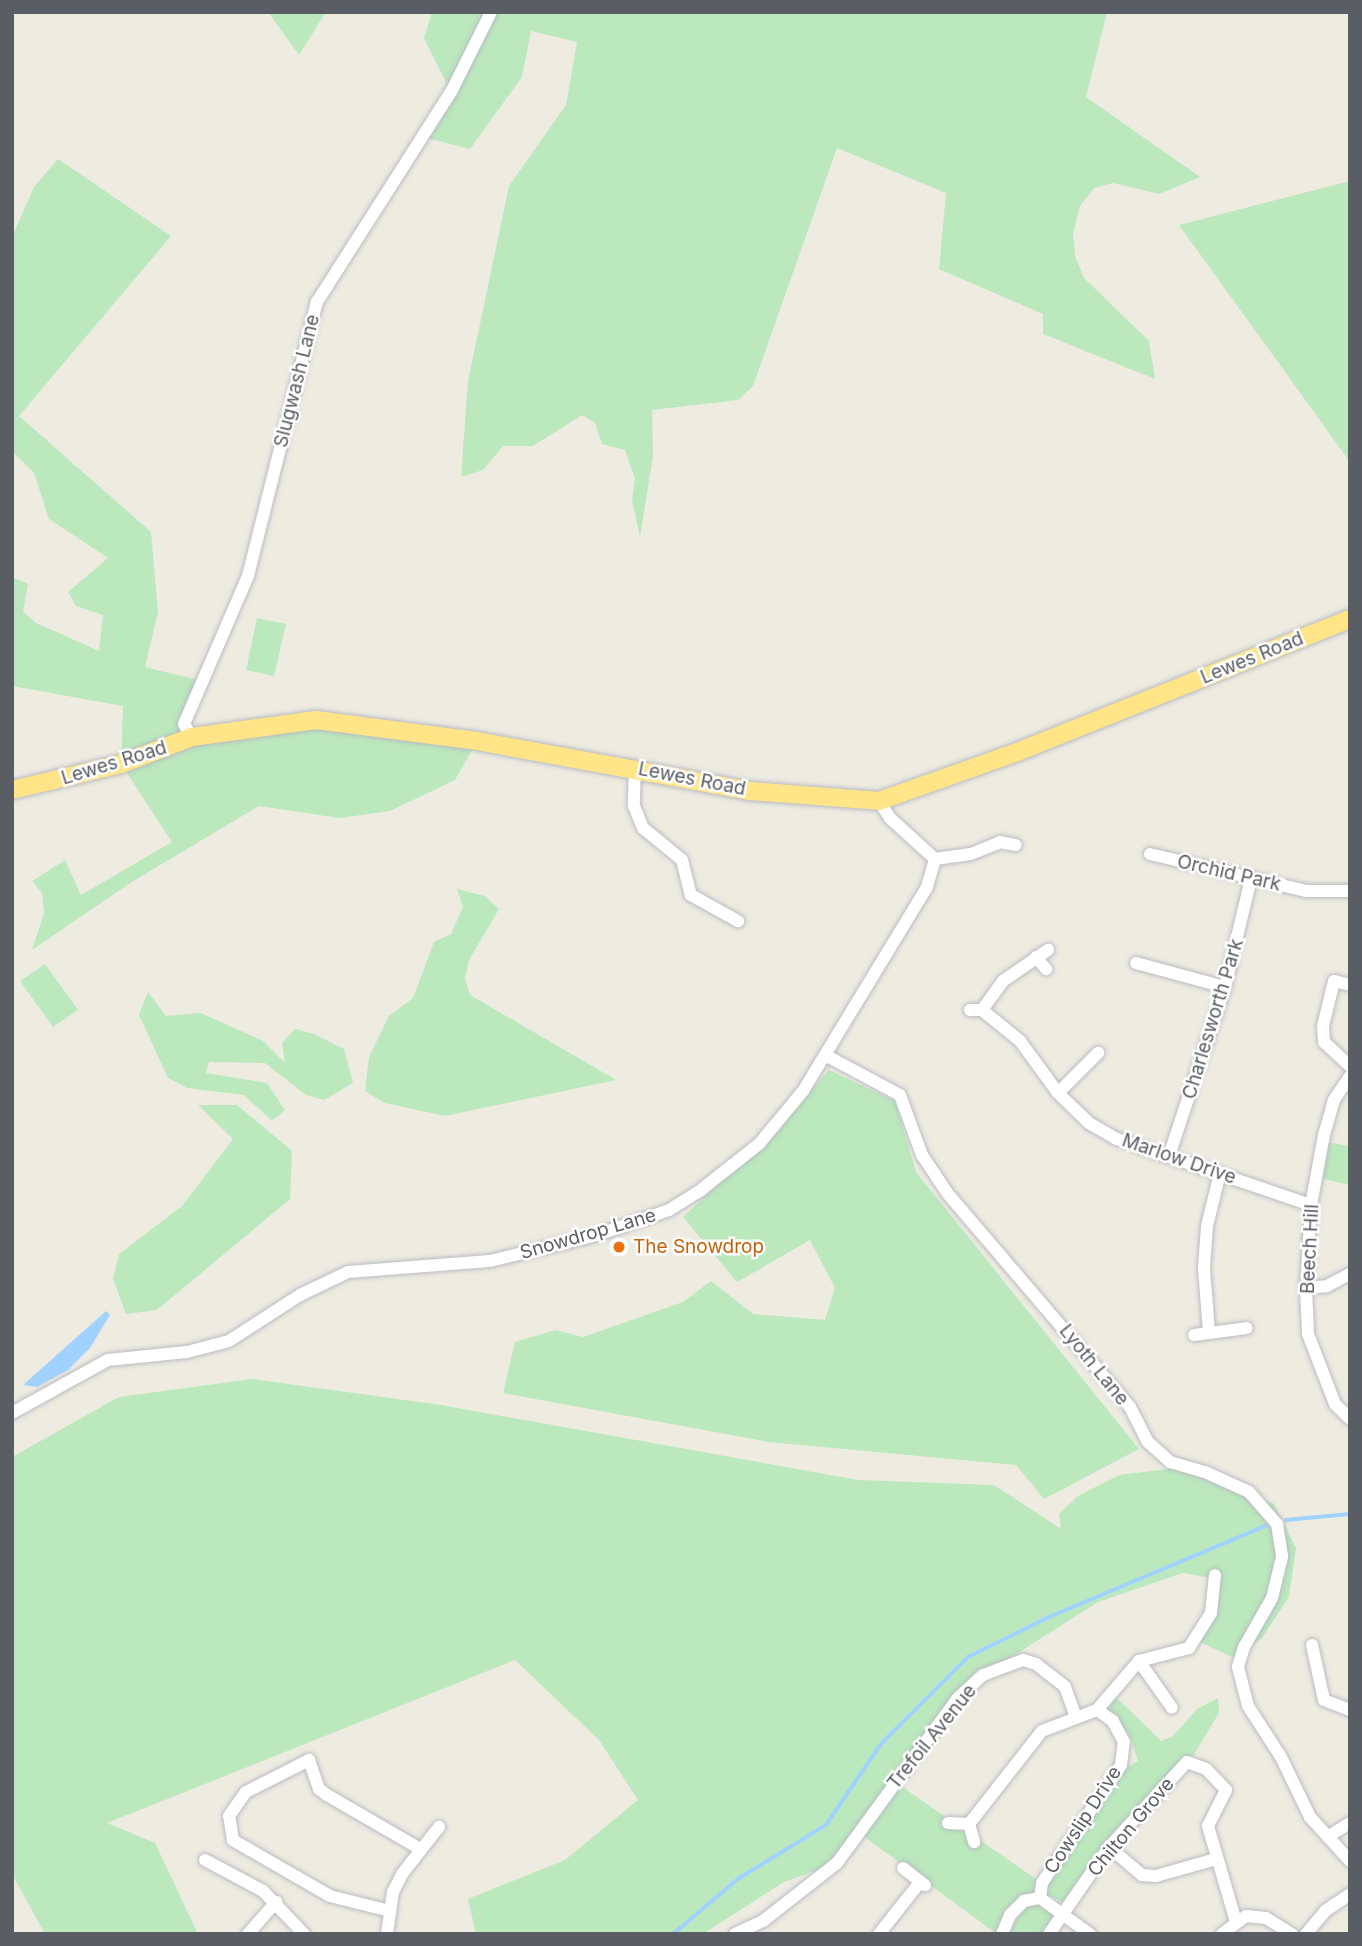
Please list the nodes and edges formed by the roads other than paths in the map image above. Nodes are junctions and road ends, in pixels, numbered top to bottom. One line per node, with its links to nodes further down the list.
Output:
1 (491, 12): 3 (street, Slugwash Lane)
2 (1350, 619): 6 (highway, Lewes Road)
3 (192, 737): 4 (highway, Lewes Road); 5 (highway, Lewes Road)
4 (635, 768): 6 (highway, Lewes Road); 12 (street)
5 (12, 789)
6 (879, 801): 9 (street)
7 (1016, 845): 9 (street)
8 (1150, 855): 10 (street, Orchid Park)
9 (935, 859): 19 (street, Snowdrop Lane)
10 (1251, 879): 11 (street, Orchid Park); 18 (street, Charlesworth Park)
11 (1350, 891)
12 (738, 921)
13 (1048, 950): 14 (street, Marlow Drive)
14 (1036, 957): 16 (street); 23 (street, Marlow Drive)
15 (1136, 963): 18 (street)
16 (1046, 969)
17 (1350, 985): 21 (street)
18 (1225, 987): 24 (street, Charlesworth Park)
19 (825, 1055): 32 (street, Snowdrop Lane); 45 (street, Lyoth Lane)
20 (1096, 1060): 23 (street)
21 (1350, 1066)
22 (1350, 1076): 26 (street, Beech Hill)
23 (1058, 1093): 24 (street, Marlow Drive)
24 (1169, 1156): 25 (street, Marlow Drive)
25 (1220, 1173): 26 (street, Marlow Drive); 30 (street)
26 (1311, 1205): 28 (street, Beech Hill)
27 (1350, 1274): 28 (street)
28 (1306, 1288): 33 (street, Beech Hill)
29 (1247, 1328): 30 (street)
30 (1209, 1332): 31 (street)
31 (1195, 1335)
32 (12, 1413)
33 (1350, 1419)
34 (1216, 1575): 36 (street)
35 (1312, 1645): 39 (street)
36 (1139, 1661): 37 (street); 38 (street)
37 (1172, 1708)
38 (1097, 1710): 40 (street); 54 (street, Cowslip Drive)
39 (1350, 1710)
40 (1076, 1717): 43 (street); 62 (street, Trefoil Avenue)
41 (948, 1823): 43 (street)
42 (1350, 1823): 45 (street)
43 (969, 1824): 46 (street)
44 (439, 1827): 48 (street)
45 (1329, 1836): 51 (street, Lyoth Lane)
46 (974, 1842)
47 (1110, 1847): 49 (street); 49 (street, Chilton Grove); 57 (street, Chilton Grove)
48 (420, 1849): 56 (street); 56 (street)
49 (1216, 1859): 58 (street, Chilton Grove)
50 (205, 1860): 55 (street)
51 (1350, 1861)
52 (903, 1868): 63 (street)
53 (1350, 1894): 69 (street)
54 (1040, 1898): 57 (street); 64 (street)
55 (276, 1902): 59 (street); 60 (street)
56 (390, 1911): 61 (street)
57 (1063, 1913): 65 (street, Chilton Grove); 66 (street)
58 (1236, 1922): 67 (street); 68 (street)
59 (248, 1934)
60 (304, 1934)
61 (387, 1934)
62 (735, 1934)
63 (878, 1934)
64 (1002, 1934)
65 (1049, 1934)
66 (1090, 1934)
67 (1222, 1934)
68 (1292, 1934)
69 (1306, 1934)

